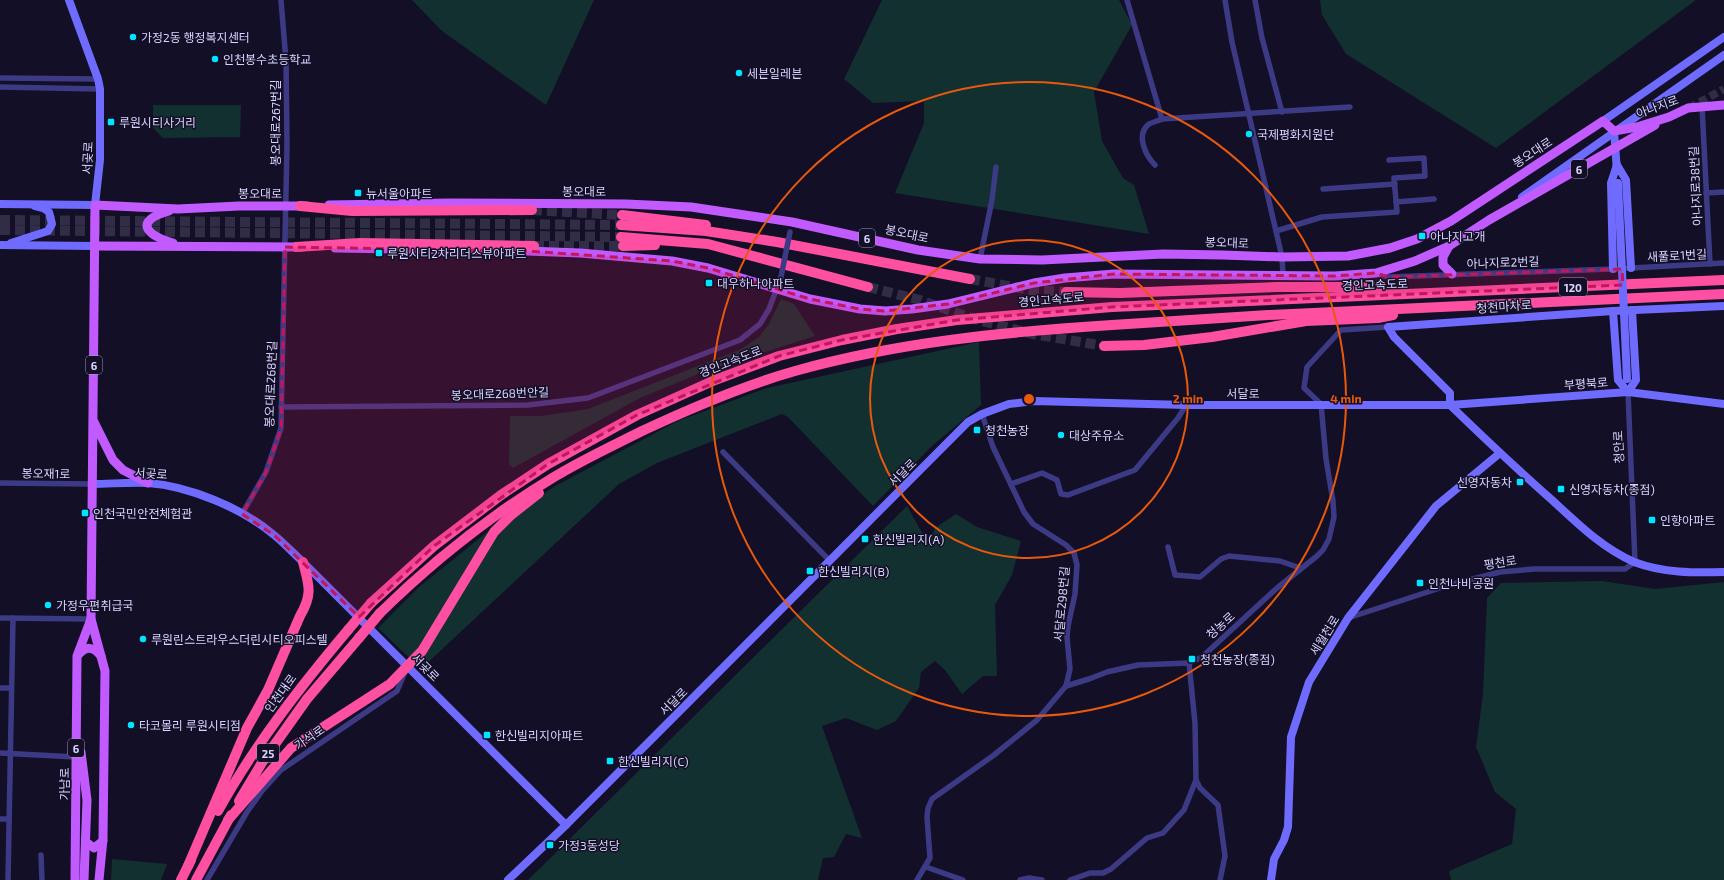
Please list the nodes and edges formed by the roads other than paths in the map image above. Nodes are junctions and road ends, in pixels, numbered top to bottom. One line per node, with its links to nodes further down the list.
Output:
1 (69, 0): 9 (street, 서곶로)
2 (281, 0): 35 (street, 봉오대로267번길)
3 (1127, 0): 18 (street)
4 (1225, 0): 16 (street)
5 (1255, 0): 15 (street)
6 (1724, 37): 19 (street, 봉오대로)
7 (1724, 55): 20 (street)
8 (0, 78): 9 (street)
9 (98, 79): 11 (street, 서곶로)
10 (0, 87): 11 (street)
11 (100, 89): 34 (street, 서곶로)
12 (1724, 105): 13 (main road, 아나지로 / 6)
13 (1702, 106): 17 (main road, 아나지로 / 6); 29 (street, 아나지로38번길)
14 (1350, 107): 15 (street)
15 (1282, 112): 16 (street)
16 (1248, 114): 18 (street); 42 (street)
17 (1669, 117): 20 (main road, 아나지로 / 6); 21 (main road, 6)
18 (1162, 119): 23 (street)
19 (1603, 121): 20 (main road); 51 (main road, 봉오대로 / 6)
20 (1614, 131): 21 (street); 40 (street)
21 (1616, 147): 24 (street); 40 (main road, 6)
22 (1389, 160): 26 (street)
23 (1155, 165)
24 (1617, 165): 55 (street); 56 (street); 73 (street, 청안로, bridge)
25 (996, 167): 52 (street)
26 (1395, 184): 27 (street); 31 (street)
27 (1323, 189)
28 (1724, 192): 29 (street)
29 (1706, 193): 54 (street, 아나지로38번길)
30 (1434, 200): 31 (street)
31 (1396, 202): 42 (street)
32 (0, 204): 33 (street, 봉오대로)
33 (29, 204): 34 (street, 봉오대로); 44 (street)
34 (96, 205): 37 (main road, 봉오대로 / 6); 45 (main road, 서곶로 / 6)
35 (285, 206): 36 (main road, 봉오대로 / 6); 37 (main road, 봉오대로 / 6); 47 (street, 봉오대로267번길)
36 (300, 206): 38 (highway); 41 (main road, 봉오대로 / 6)
37 (178, 209): 46 (main road)
38 (532, 210)
39 (622, 220): 60 (highway)
40 (1489, 220): 49 (main road, 6)
41 (792, 222): 52 (main road, 봉오대로 / 6); 63 (street, 봉오대로268번안길, bridge)
42 (1276, 231): 51 (street)
43 (622, 241): 62 (highway)
44 (3, 246): 45 (street)
45 (95, 246): 46 (main road, 6); 80 (main road, 서곶로 / 6)
46 (184, 246): 47 (main road, 6)
47 (285, 246): 50 (main road, 6); 78 (street, 봉오대로268번길)
48 (534, 246): 50 (highway)
49 (1449, 246): 57 (main road, 6); 58 (main road)
50 (296, 247): 63 (main road, 6)
51 (1282, 257): 52 (main road, 봉오대로 / 6); 59 (street)
52 (980, 259)
53 (1724, 263): 54 (street, 새풀로1번길)
54 (1710, 264): 55 (street, 새풀로1번길)
55 (1631, 268): 56 (street, 아나지로2번길)
56 (1613, 269): 58 (street, 아나지로2번길)
57 (1376, 273): 58 (street, 아나지로2번길); 59 (main road, 6)
58 (1452, 274)
59 (1283, 275): 63 (main road, 6)
60 (970, 279)
61 (1724, 280): 66 (highway, 경인고속도로 / 120)
62 (868, 287)
63 (775, 289): 78 (street, 봉오대로268번안길)
64 (1066, 292): 66 (highway)
65 (1724, 294): 68 (highway, 120)
66 (1422, 295): 89 (highway, 경인고속도로)
67 (1724, 306): 69 (street, 청천마차로)
68 (1424, 308): 72 (highway); 83 (highway)
69 (1632, 310): 70 (street, 청천마차로); 73 (street)
70 (1613, 311): 71 (street, 청천마차로); 73 (street)
71 (1388, 327): 74 (street); 77 (street)
72 (1104, 346)
73 (1628, 392): 75 (street, 부평북로); 77 (street, 부평북로); 93 (street, 청안로)
74 (1322, 404): 76 (street, 서달로); 77 (street, 서달로); 94 (street, 청농로)
75 (1724, 404)
76 (1186, 405): 79 (street, 서달로); 87 (street)
77 (1450, 405): 82 (street)
78 (281, 407): 88 (street, 봉오대로268번길)
79 (982, 414): 87 (street, 서달로298번길); 91 (street, 서달로)
80 (93, 419): 85 (main road); 86 (main road, 서곶로 / 6)
81 (723, 452): 91 (street)
82 (1500, 453): 93 (street); 98 (street, 세월천로)
83 (555, 476): 103 (highway); 114 (highway, 인천대로 / 25, bridge)
84 (0, 483): 86 (street, 봉오재1로)
85 (148, 483): 86 (street, 서곶로); 88 (street, 서곶로)
86 (92, 484): 99 (main road, 가남로 / 6)
87 (1011, 484): 104 (street, 서달로298번길)
88 (242, 514): 92 (street, 서곶로)
89 (434, 546): 119 (highway, 인천대로 / 25, bridge)
90 (1168, 547): 94 (street)
91 (830, 561): 115 (street, 서달로)
92 (303, 562): 103 (street, 서곶로); 119 (highway)
93 (1635, 562): 95 (street); 98 (street, 평천로)
94 (1300, 568): 102 (street, 청농로)
95 (1724, 572)
96 (0, 618): 97 (street)
97 (13, 618): 99 (street); 106 (street)
98 (1348, 618): 136 (street, 세월천로)
99 (91, 619): 100 (main road, 가남로 / 6); 101 (main road, 가남로 / 6)
100 (77, 656): 101 (main road); 107 (main road, 가남로 / 6)
101 (101, 656): 116 (main road, 가남로 / 6)
102 (1189, 663): 104 (street); 111 (street)
103 (408, 665): 114 (highway); 115 (street, 서곶로); 128 (street, 가석로)
104 (1066, 686): 120 (street, 서달로298번길)
105 (0, 688): 106 (street)
106 (11, 688): 109 (street)
107 (77, 722): 110 (main road, 가남로 / 6); 117 (main road)
108 (0, 753): 109 (street)
109 (10, 753): 110 (street); 113 (street)
110 (76, 757): 123 (main road, 가남로 / 6)
111 (1196, 780): 134 (street); 135 (street)
112 (0, 819): 113 (street)
113 (9, 819): 121 (street)
114 (228, 820): 127 (highway, 인천대로 / 25)
115 (566, 825): 129 (street, 서달로)
116 (103, 841): 117 (main road); 125 (main road, 가남로 / 6)
117 (86, 842): 124 (main road)
118 (41, 855): 122 (street)
119 (188, 866): 126 (highway, 인천대로 / 25)
120 (926, 867): 130 (street, 서달로298번길); 131 (street)
121 (8, 880)
122 (42, 880)
123 (75, 880)
124 (84, 880)
125 (99, 880)
126 (181, 880)
127 (196, 880)
128 (207, 880)
129 (508, 880)
130 (917, 880)
131 (963, 880)
132 (1020, 880): 133 (street)
133 (1042, 880)
134 (1070, 880)
135 (1220, 880)
136 (1271, 880)

